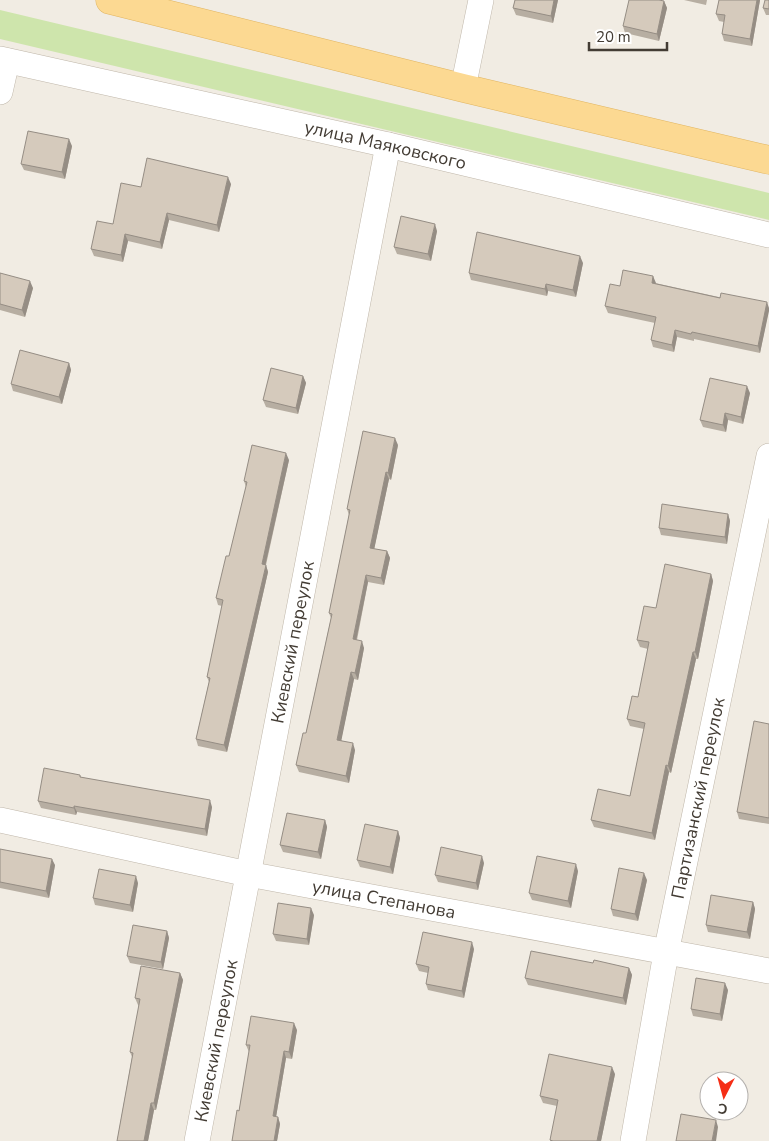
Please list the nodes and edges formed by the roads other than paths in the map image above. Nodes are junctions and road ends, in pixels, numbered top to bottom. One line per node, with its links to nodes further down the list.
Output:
1 (112, 0): 4 (main road)
2 (481, 0): 4 (street)
3 (4, 60): 5 (street); 6 (street, улица Маяковского)
4 (463, 88): 7 (main road)
5 (0, 92)
6 (388, 145): 8 (street, улица Маяковского); 11 (street, Киевский переулок)
7 (769, 160)
8 (769, 235)
9 (769, 456): 12 (street, Партизанский переулок)
10 (0, 820): 11 (street, улица Степанова)
11 (248, 874): 12 (street, улица Степанова); 14 (street, Киевский переулок)
12 (666, 953): 13 (street, улица Степанова); 15 (street, Партизанский переулок)
13 (769, 971)
14 (197, 1141)
15 (633, 1141)

